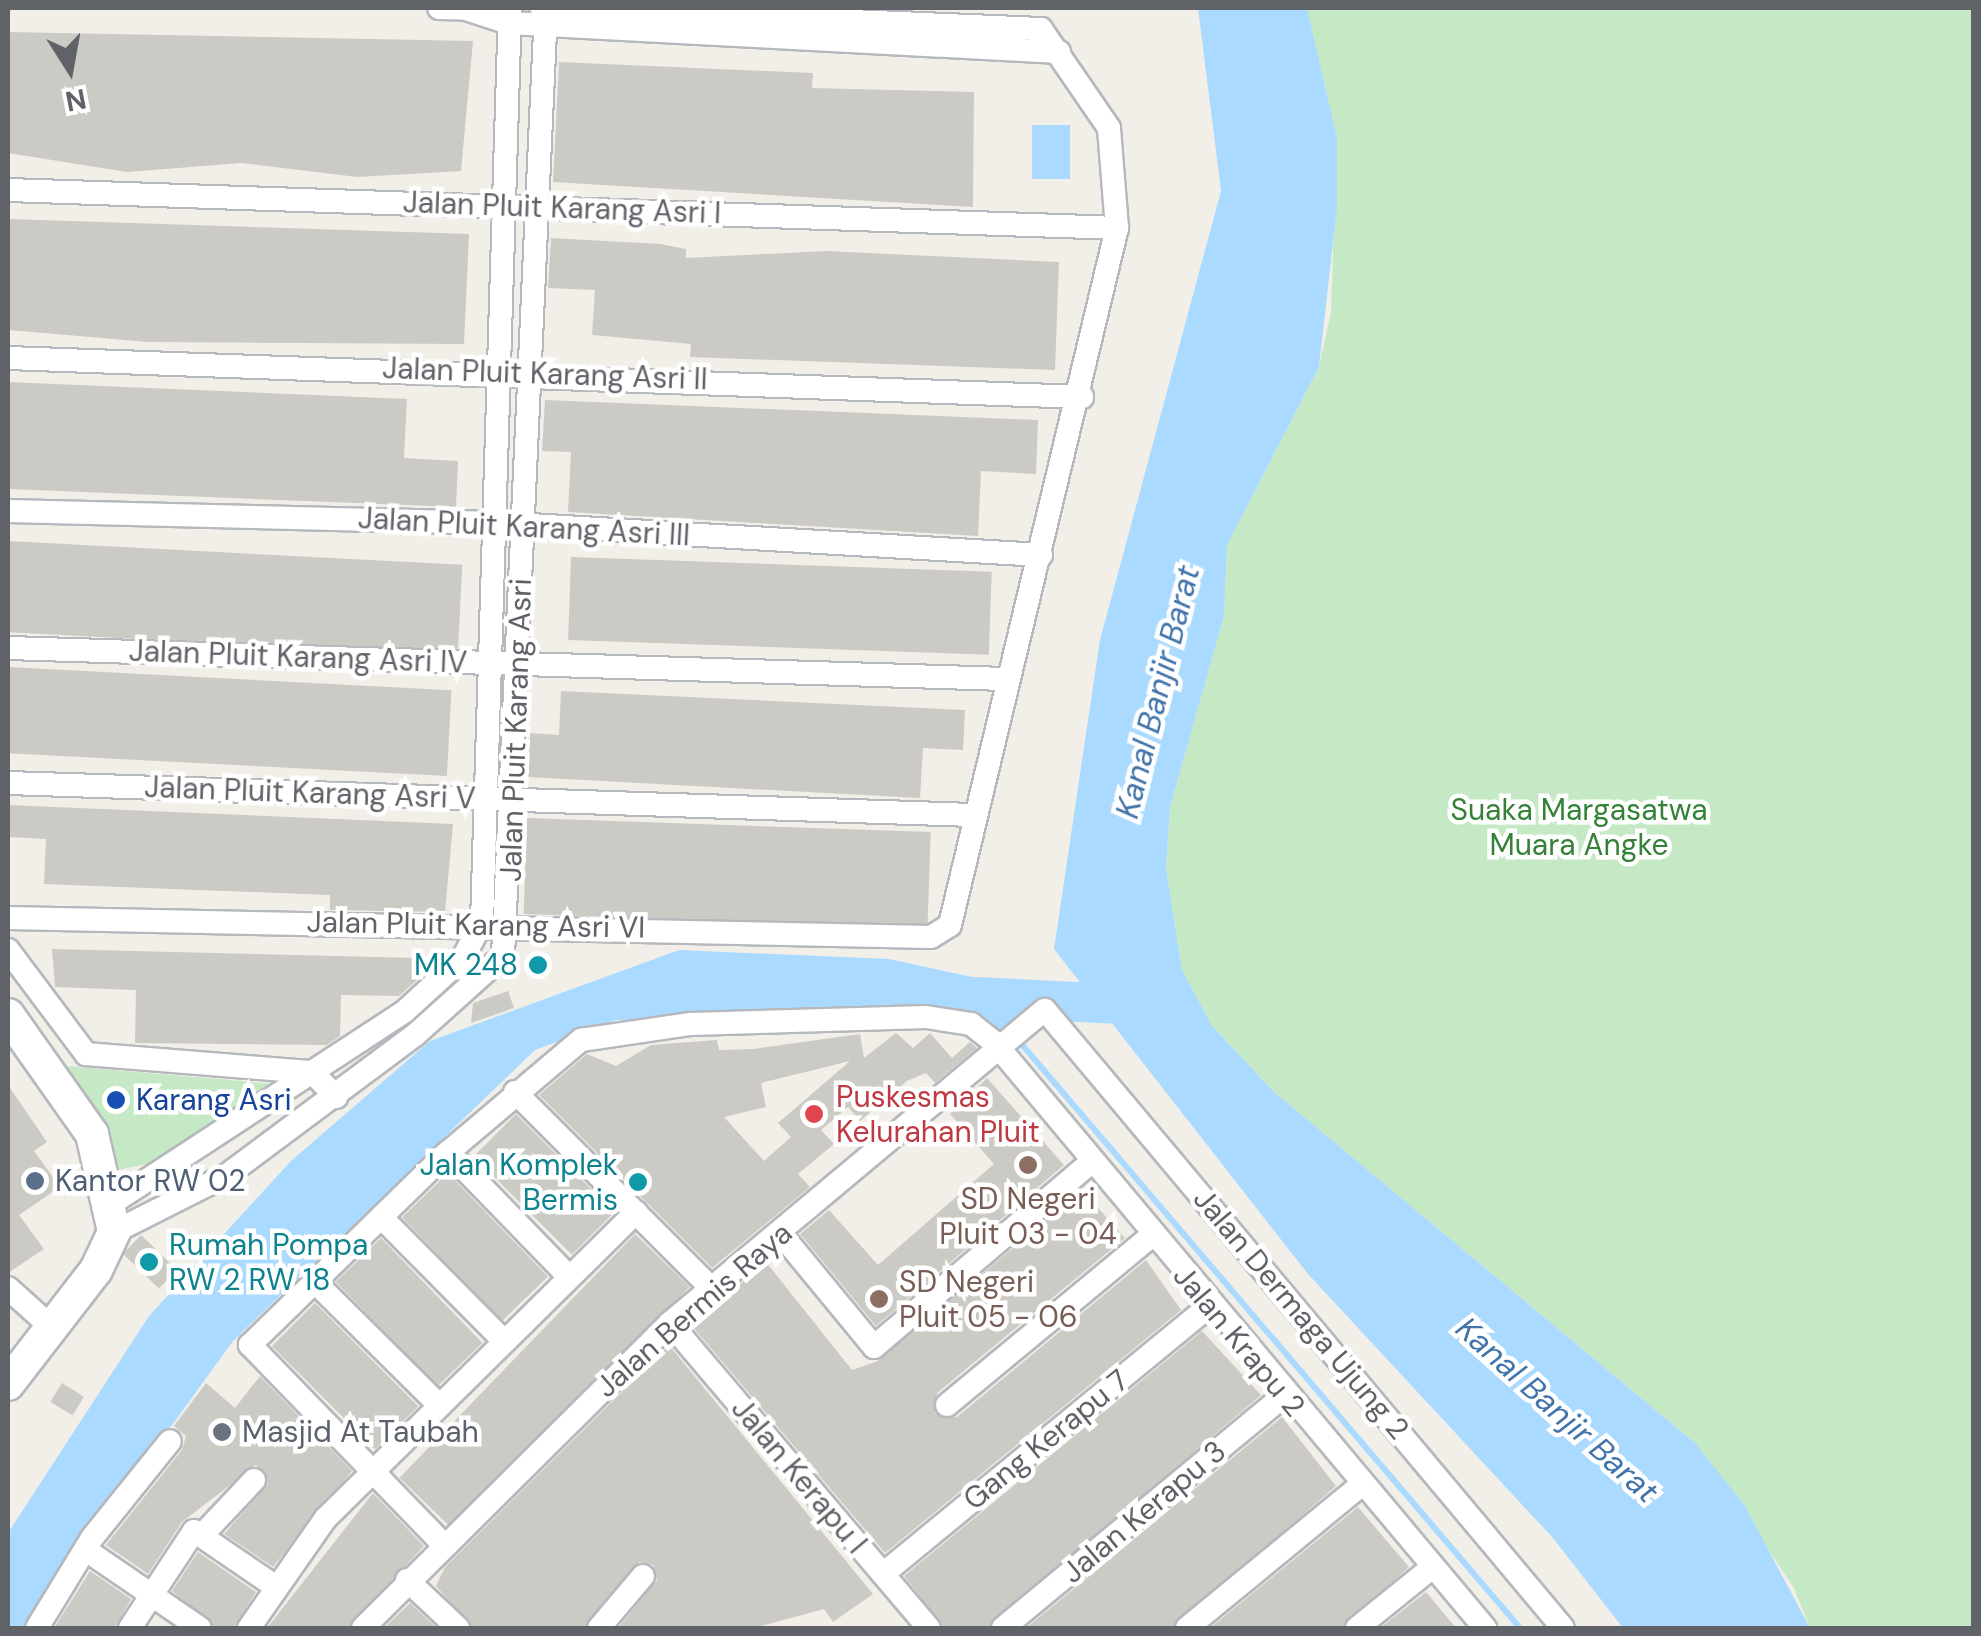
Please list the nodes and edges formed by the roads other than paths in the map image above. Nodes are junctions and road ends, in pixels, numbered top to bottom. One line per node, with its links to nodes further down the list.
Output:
1 (438, 8): 2 (street)
2 (505, 13): 3 (street); 5 (street, Jalan Pluit Karang Asri)
3 (544, 13): 6 (street, Jalan Pluit Karang Asri); 7 (street)
4 (8, 190): 5 (street, Jalan Pluit Karang Asri I)
5 (502, 204): 6 (street, Jalan Pluit Karang Asri I); 9 (street, Jalan Pluit Karang Asri)
6 (533, 206): 7 (street, Jalan Pluit Karang Asri I); 10 (street, Jalan Pluit Karang Asri)
7 (1117, 228): 11 (street)
8 (8, 358): 9 (street, Jalan Pluit Karang Asri II)
9 (496, 370): 10 (street, Jalan Pluit Karang Asri II); 13 (street, Jalan Pluit Karang Asri)
10 (526, 372): 11 (street, Jalan Pluit Karang Asri II); 14 (street, Jalan Pluit Karang Asri)
11 (1082, 397): 15 (street)
12 (8, 510): 13 (street, Jalan Pluit Karang Asri III)
13 (496, 523): 14 (street, Jalan Pluit Karang Asri III); 17 (street, Jalan Pluit Karang Asri)
14 (524, 524): 15 (street, Jalan Pluit Karang Asri III); 18 (street, Jalan Pluit Karang Asri)
15 (1040, 555): 19 (street)
16 (8, 648): 17 (street, Jalan Pluit Karang Asri IV)
17 (492, 664): 18 (street, Jalan Pluit Karang Asri IV); 21 (street, Jalan Pluit Karang Asri)
18 (516, 665): 19 (street, Jalan Pluit Karang Asri IV); 22 (street, Jalan Pluit Karang Asri)
19 (1008, 679): 23 (street)
20 (8, 783): 21 (street, Jalan Pluit Karang Asri V)
21 (486, 798): 22 (street, Jalan Pluit Karang Asri V); 25 (street, Jalan Pluit Karang Asri)
22 (514, 800): 23 (street, Jalan Pluit Karang Asri V); 26 (street, Jalan Pluit Karang Asri)
23 (972, 816): 26 (street, Jalan Pluit Karang Asri VI)
24 (8, 918): 25 (street, Jalan Pluit Karang Asri VI)
25 (482, 923): 26 (street, Jalan Pluit Karang Asri VI); 31 (street, Jalan Pluit Karang Asri)
26 (510, 924): 33 (street, Jalan Pluit Karang Asri)
27 (8, 950): 31 (street)
28 (8, 1015): 38 (street)
29 (1036, 1015): 30 (street, Jalan Bermis Raya); 78 (street, Jalan Dermaga Ujung 2)
30 (1001, 1046): 32 (street, Jalan Krapu 2); 35 (street, Jalan Krapu 2); 39 (street, Jalan Bermis Raya)
31 (312, 1072): 33 (street); 38 (street, Jalan Pluit Karang Asri)
32 (515, 1092): 34 (street, Jalan Krapu 2); 36 (street)
33 (336, 1097): 38 (street, Jalan Pluit Karang Asri)
34 (448, 1152): 37 (street, Jalan Krapu 2); 41 (street)
35 (1089, 1164): 39 (street); 40 (street, Jalan Krapu 2)
36 (636, 1212): 41 (street); 44 (street)
37 (381, 1217): 42 (street, Jalan Krapu 2); 48 (street)
38 (113, 1218): 47 (street)
39 (781, 1234): 44 (street, Jalan Bermis Raya)
40 (1150, 1236): 45 (street, Jalan Krapu 2); 52 (street)
41 (569, 1277): 48 (street)
42 (315, 1282): 51 (street); 54 (street, Jalan Krapu 2)
43 (8, 1288): 47 (street)
44 (712, 1289): 46 (street, Jalan Bermis Raya)
45 (1209, 1306): 50 (street, Jalan Krapu 2); 61 (street, Gang Kerapu 7)
46 (670, 1323): 58 (street, Jalan Bermis Raya); 61 (street, Jalan Kerapu I)
47 (50, 1326): 49 (street)
48 (504, 1341): 51 (street)
49 (8, 1384)
50 (1285, 1395): 56 (street, Jalan Krapu 2); 74 (street, Jalan Kerapu 3)
51 (438, 1404): 54 (street)
52 (947, 1405)
53 (170, 1441): 59 (street)
54 (372, 1470): 58 (street); 64 (street)
55 (254, 1480): 57 (street)
56 (1361, 1485): 60 (street, Jalan Krapu 2); 75 (street)
57 (206, 1531): 64 (street); 65 (street)
58 (444, 1545): 63 (street, Jalan Bermis Raya)
59 (86, 1550): 65 (street); 66 (street)
60 (1430, 1569): 76 (street); 77 (street, Jalan Krapu 2)
61 (882, 1574): 73 (street, Jalan Kerapu I)
62 (643, 1576): 72 (street)
63 (407, 1580): 70 (street, Jalan Bermis Raya); 71 (street)
64 (276, 1587): 69 (street)
65 (150, 1592): 67 (street); 68 (street)
66 (37, 1628)
67 (130, 1628)
68 (200, 1628)
69 (250, 1628)
70 (363, 1628)
71 (458, 1628)
72 (599, 1628)
73 (929, 1628)
74 (1002, 1628)
75 (1186, 1628)
76 (1357, 1628)
77 (1486, 1628)
78 (1563, 1628)

